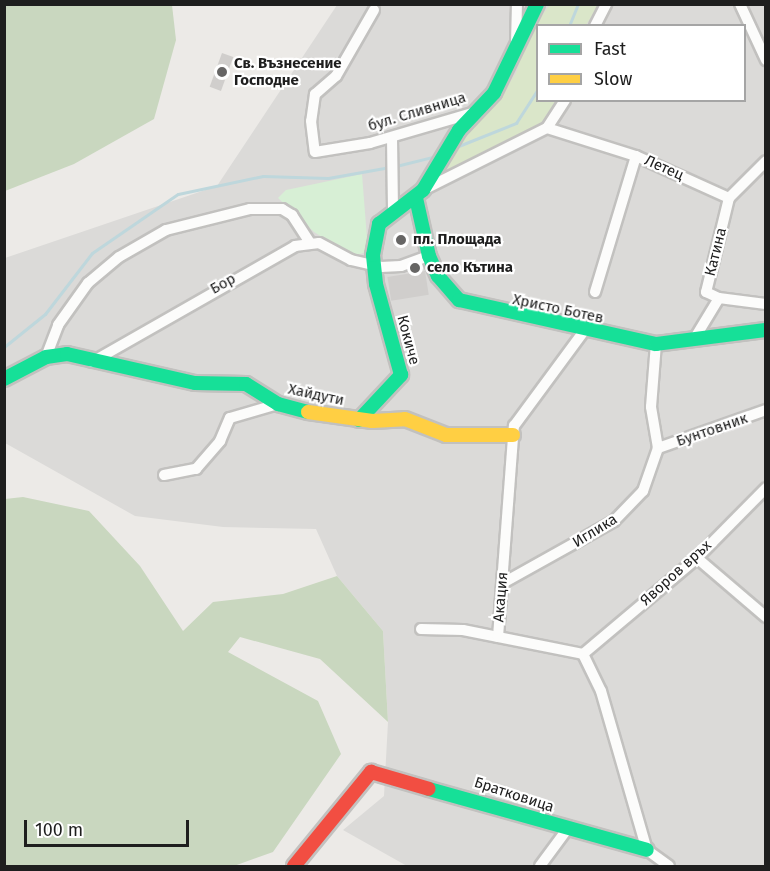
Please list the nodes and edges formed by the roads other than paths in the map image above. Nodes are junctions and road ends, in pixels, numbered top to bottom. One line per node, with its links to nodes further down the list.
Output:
1 (518, 4): 7 (street)
2 (537, 4): 7 (street, бул. Сливница)
3 (606, 4): 6 (street)
4 (740, 4): 8 (street)
5 (374, 10): 12 (street, бул. Сливница)
6 (596, 24)
7 (515, 50): 10 (street, бул. Сливница)
8 (765, 60)
9 (564, 102): 11 (street)
10 (476, 112): 12 (street, бул. Сливница); 15 (street)
11 (547, 128): 13 (street, Летец); 15 (street)
12 (392, 143): 17 (street)
13 (636, 156): 16 (street, Летец); 21 (street)
14 (765, 162): 16 (street)
15 (423, 189): 17 (street); 19 (street, Христо Ботев)
16 (729, 198): 22 (street, Катина)
17 (393, 210): 20 (street)
18 (310, 243): 20 (street); 28 (street); 29 (street, Бор)
19 (429, 256): 20 (street); 25 (street, Христо Ботев)
20 (368, 264): 33 (street, Кокиче)
21 (595, 292)
22 (719, 298): 23 (street, Катина); 26 (street, Катина)
23 (765, 304)
24 (765, 330): 26 (street, Христо Ботев)
25 (584, 331): 27 (street, Христо Ботев); 34 (street, Акация)
26 (693, 341): 27 (street, Христо Ботев)
27 (656, 344): 35 (street, Иглика)
28 (46, 357): 29 (street, Хайдути); 30 (street)
29 (92, 362): 31 (street, Хайдути)
30 (4, 379)
31 (278, 404): 33 (street, Хайдути); 36 (street)
32 (765, 410): 35 (street, Бунтовник)
33 (358, 420): 34 (street, Хайдути)
34 (513, 435): 39 (street, Акация)
35 (658, 448): 39 (street, Иглика)
36 (164, 476)
37 (765, 488): 38 (street, Яворов връх)
38 (697, 558): 40 (street); 43 (street, Яворов връх)
39 (503, 583): 42 (street, Акация)
40 (765, 617)
41 (421, 629): 42 (street)
42 (498, 637): 43 (street, Акация)
43 (583, 654): 45 (street)
44 (568, 828): 45 (street, Братковица); 46 (street, Братковица); 47 (street)
45 (647, 849): 48 (street)
46 (294, 867)
47 (540, 867)
48 (669, 867)

